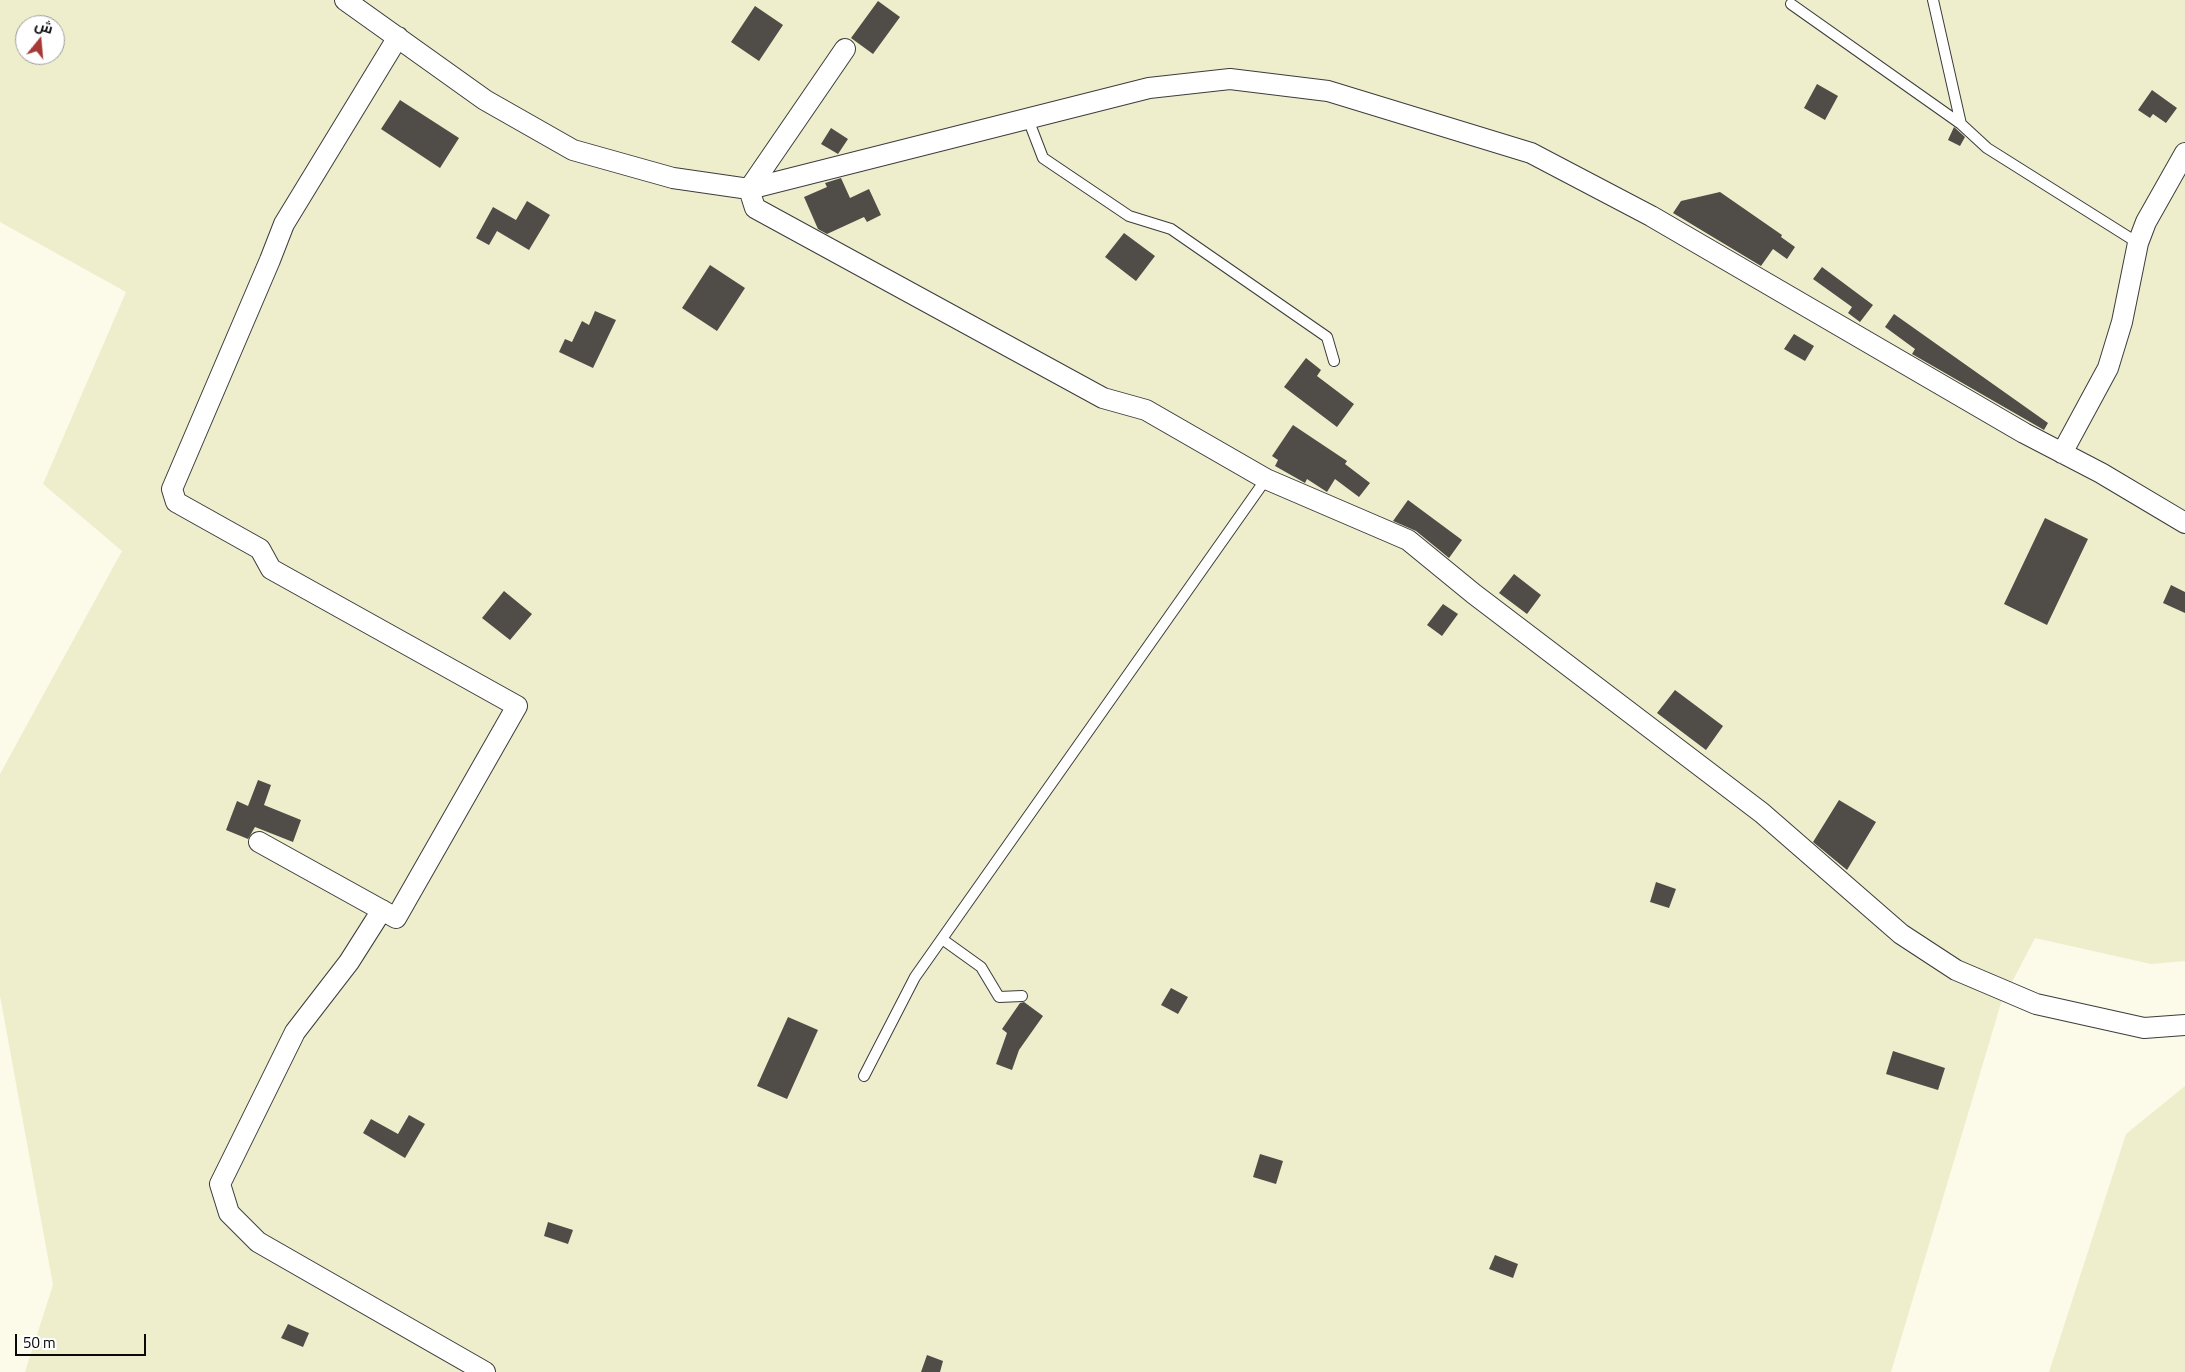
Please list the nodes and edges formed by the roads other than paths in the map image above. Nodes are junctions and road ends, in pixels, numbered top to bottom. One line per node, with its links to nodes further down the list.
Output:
1 (345, 0): 4 (street)
2 (1933, 0): 7 (lane)
3 (1790, 4): 7 (lane)
4 (398, 37): 9 (street); 16 (street)
5 (845, 49): 9 (street)
6 (1028, 118): 9 (street); 11 (lane); 12 (street)
7 (1961, 124): 10 (lane)
8 (2185, 153): 10 (street)
9 (749, 189): 13 (street)
10 (2138, 243): 12 (street)
11 (1334, 361)
12 (2062, 453): 14 (street)
13 (1266, 479): 17 (lane); 19 (street)
14 (2185, 524)
15 (259, 842): 16 (street)
16 (382, 910): 21 (street)
17 (942, 938): 18 (lane); 20 (lane)
18 (1022, 996)
19 (2185, 1025)
20 (864, 1076)
21 (485, 1372)

